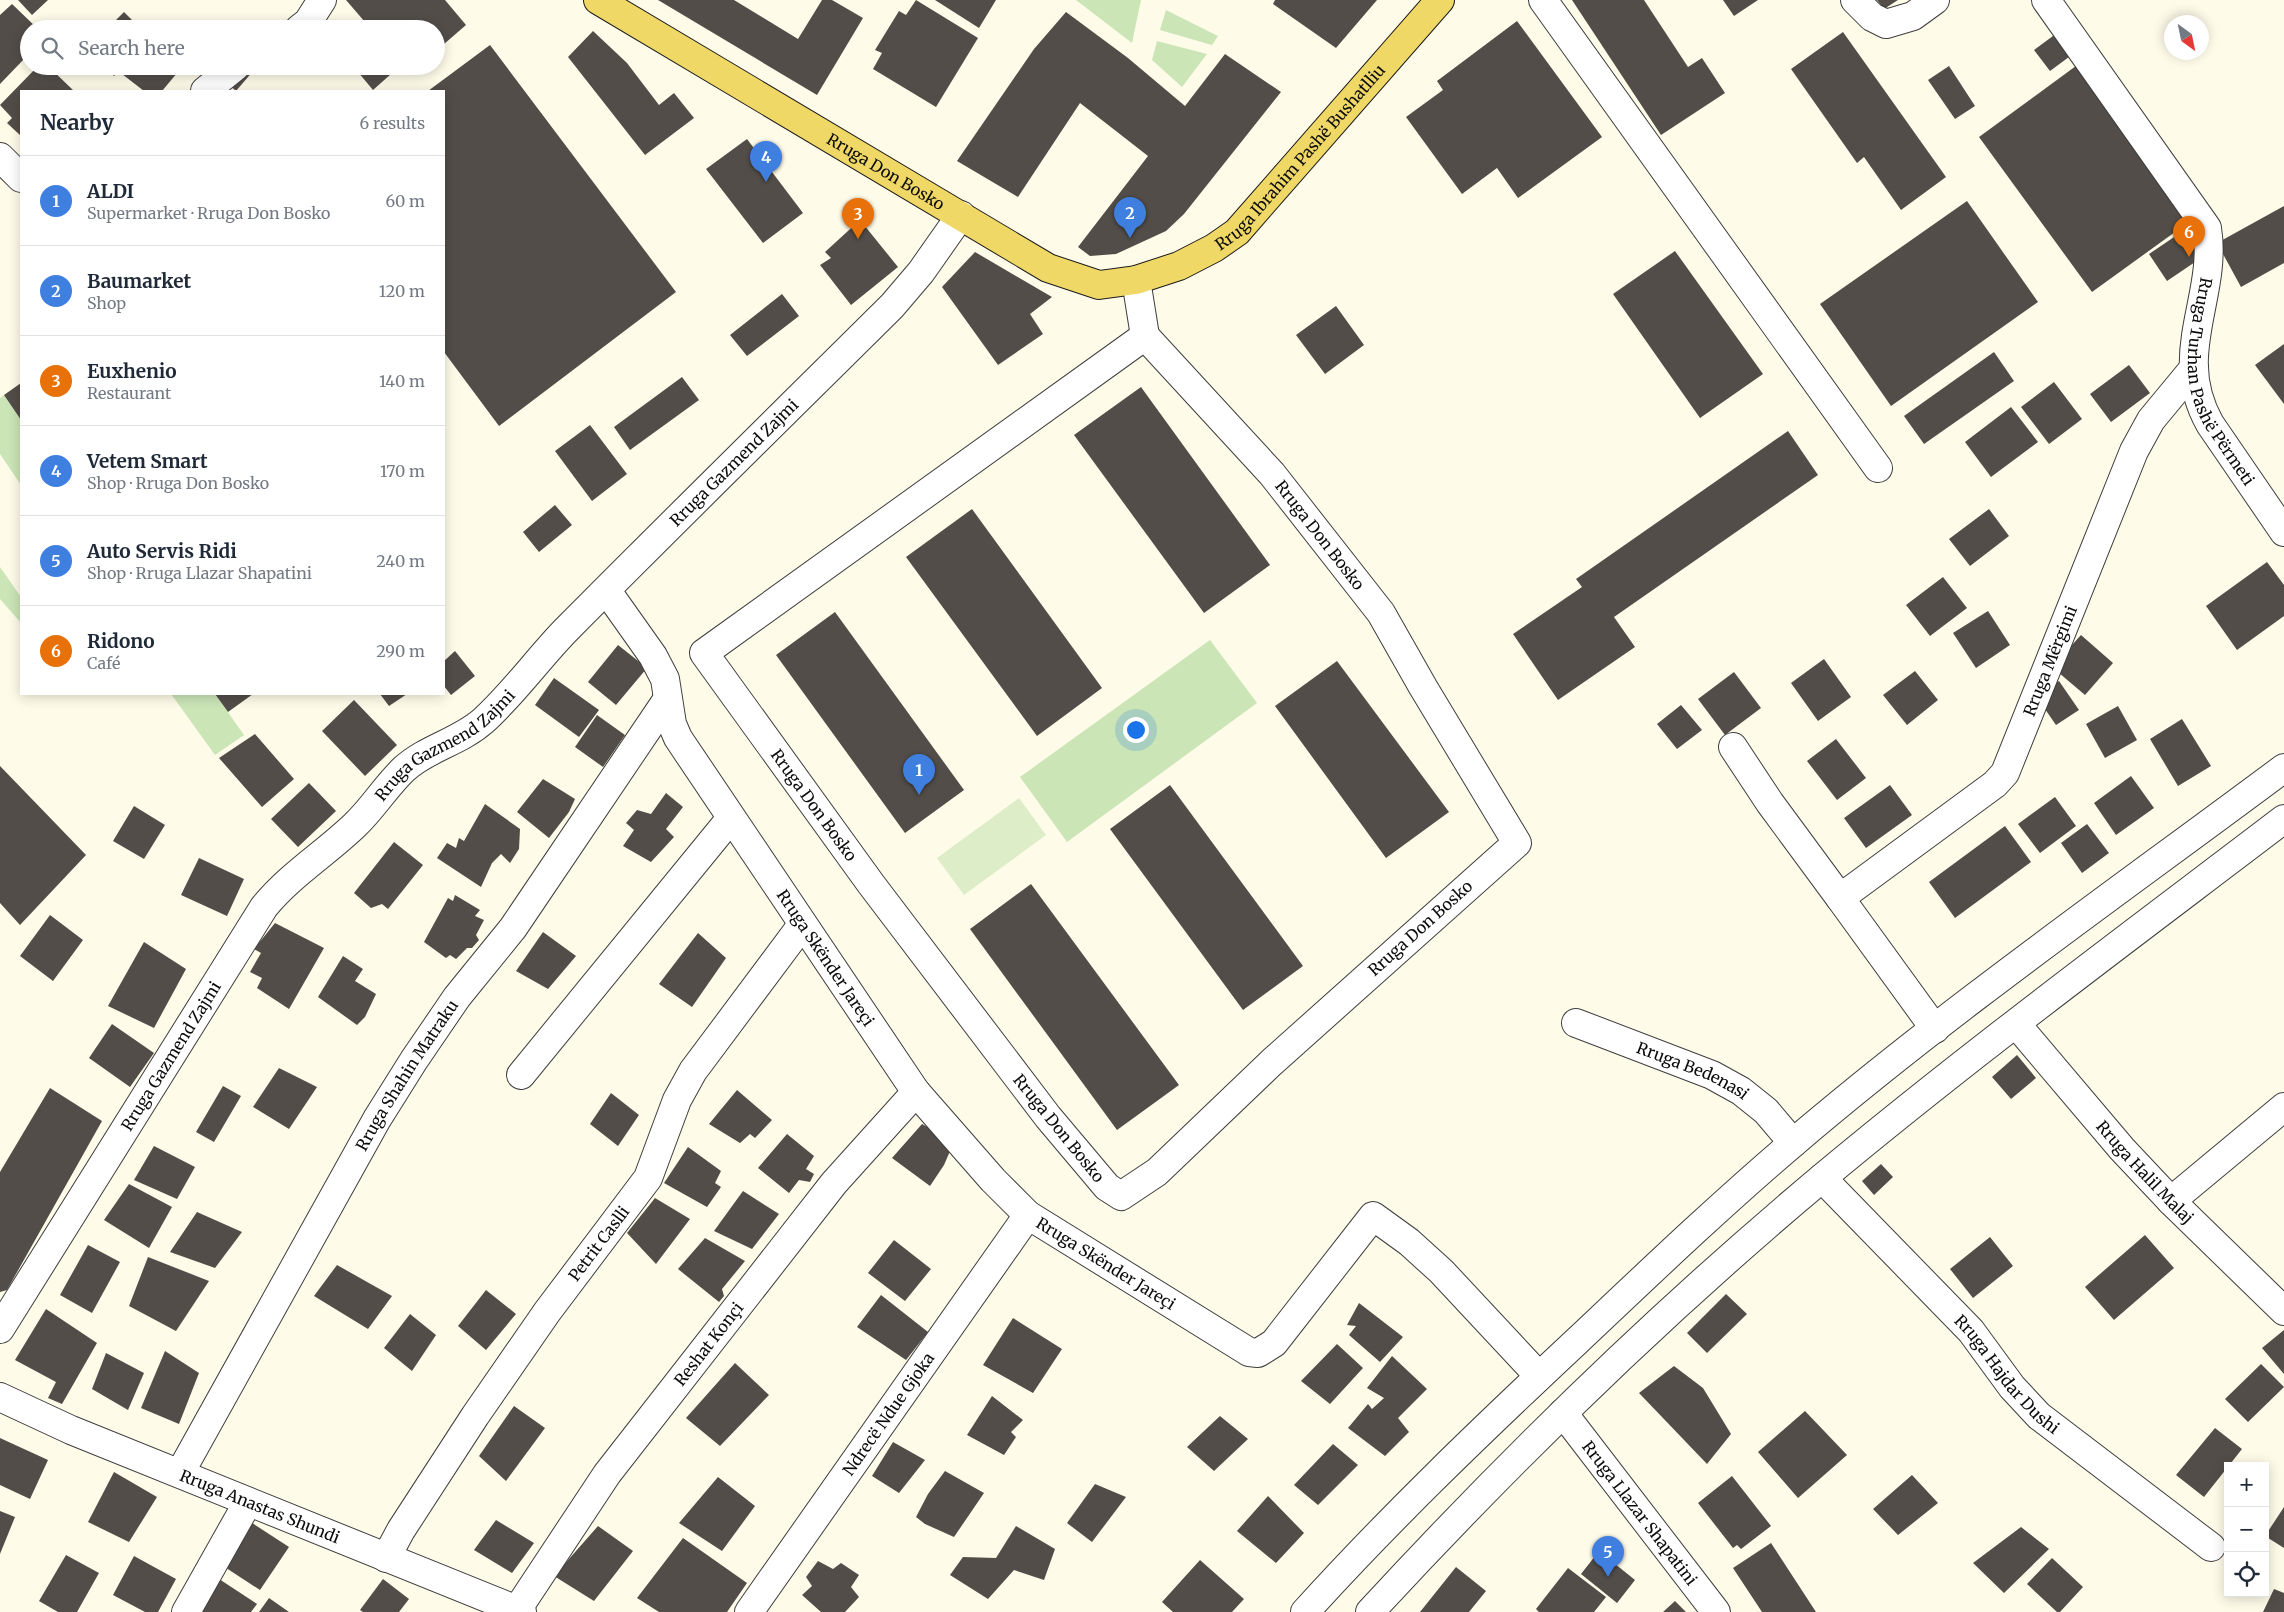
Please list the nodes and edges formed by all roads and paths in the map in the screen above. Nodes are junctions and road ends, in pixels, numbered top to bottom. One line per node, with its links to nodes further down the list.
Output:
1 (322, 0): 8 (street)
2 (598, 0): 13 (main road, Rruga Don Bosko)
3 (1440, 0): 14 (main road, Rruga Ibrahim Pashë Bushatlliu)
4 (1543, 0): 17 (street)
5 (1855, 0): 6 (street)
6 (1935, 0)
7 (2046, 0): 16 (street, Rruga Turhan Pashë Përmeti)
8 (309, 20)
9 (225, 75): 10 (street)
10 (206, 90)
11 (0, 158): 12 (street)
12 (20, 177)
13 (961, 215): 14 (main road, Rruga Don Bosko); 19 (street, Rruga Gazmend Zajmi)
14 (1136, 280): 15 (street)
15 (1145, 336): 15 (street, Rruga Don Bosko)
16 (2194, 368): 18 (street, Rruga Turhan Pashë Përmeti); 25 (street, Rruga Mërgimi)
17 (1878, 468)
18 (2284, 532)
19 (606, 591): 20 (street, Rruga Skënder Jareçi); 38 (street, Rruga Gazmend Zajmi)
20 (667, 700): 23 (street, Rruga Skënder Jareçi); 42 (street, Rruga Shahin Matraku)
21 (1733, 746): 25 (street)
22 (2284, 768): 29 (street)
23 (730, 818): 26 (street, Rruga Skënder Jareçi); 30 (street)
24 (2284, 819): 28 (street)
25 (1840, 898): 29 (street)
26 (802, 924): 31 (street, Rruga Skënder Jareçi); 45 (street, Petrit Caslli)
27 (1576, 1023): 33 (street, Rruga Bedenasi)
28 (2017, 1025): 34 (street); 35 (street, Rruga Halil Malaj)
29 (1935, 1029): 33 (street)
30 (521, 1076)
31 (916, 1092): 36 (street, Rruga Skënder Jareçi); 46 (street, Reshat Konçi)
32 (2284, 1107): 35 (street)
33 (1793, 1143): 39 (street)
34 (1822, 1178): 41 (street); 44 (street, Rruga Hajdar Dushi)
35 (2171, 1201): 37 (street, Rruga Halil Malaj)
36 (1028, 1215): 39 (street, Rruga Skënder Jareçi); 48 (street, Ndrecë Ndue Gjoka)
37 (2284, 1311)
38 (0, 1329)
39 (1539, 1376): 49 (street)
40 (0, 1397): 42 (street, Rruga Anastas Shundi)
41 (1563, 1413): 50 (street); 51 (street, Rruga Llazar Shapatini)
42 (180, 1472): 43 (street, Rruga Anastas Shundi)
43 (248, 1502): 45 (street, Rruga Anastas Shundi); 47 (street)
44 (2211, 1547)
45 (386, 1558): 46 (street, Rruga Anastas Shundi)
46 (519, 1611)
47 (186, 1612)
48 (749, 1612)
49 (1305, 1612)
50 (1370, 1612)
51 (1716, 1612)

